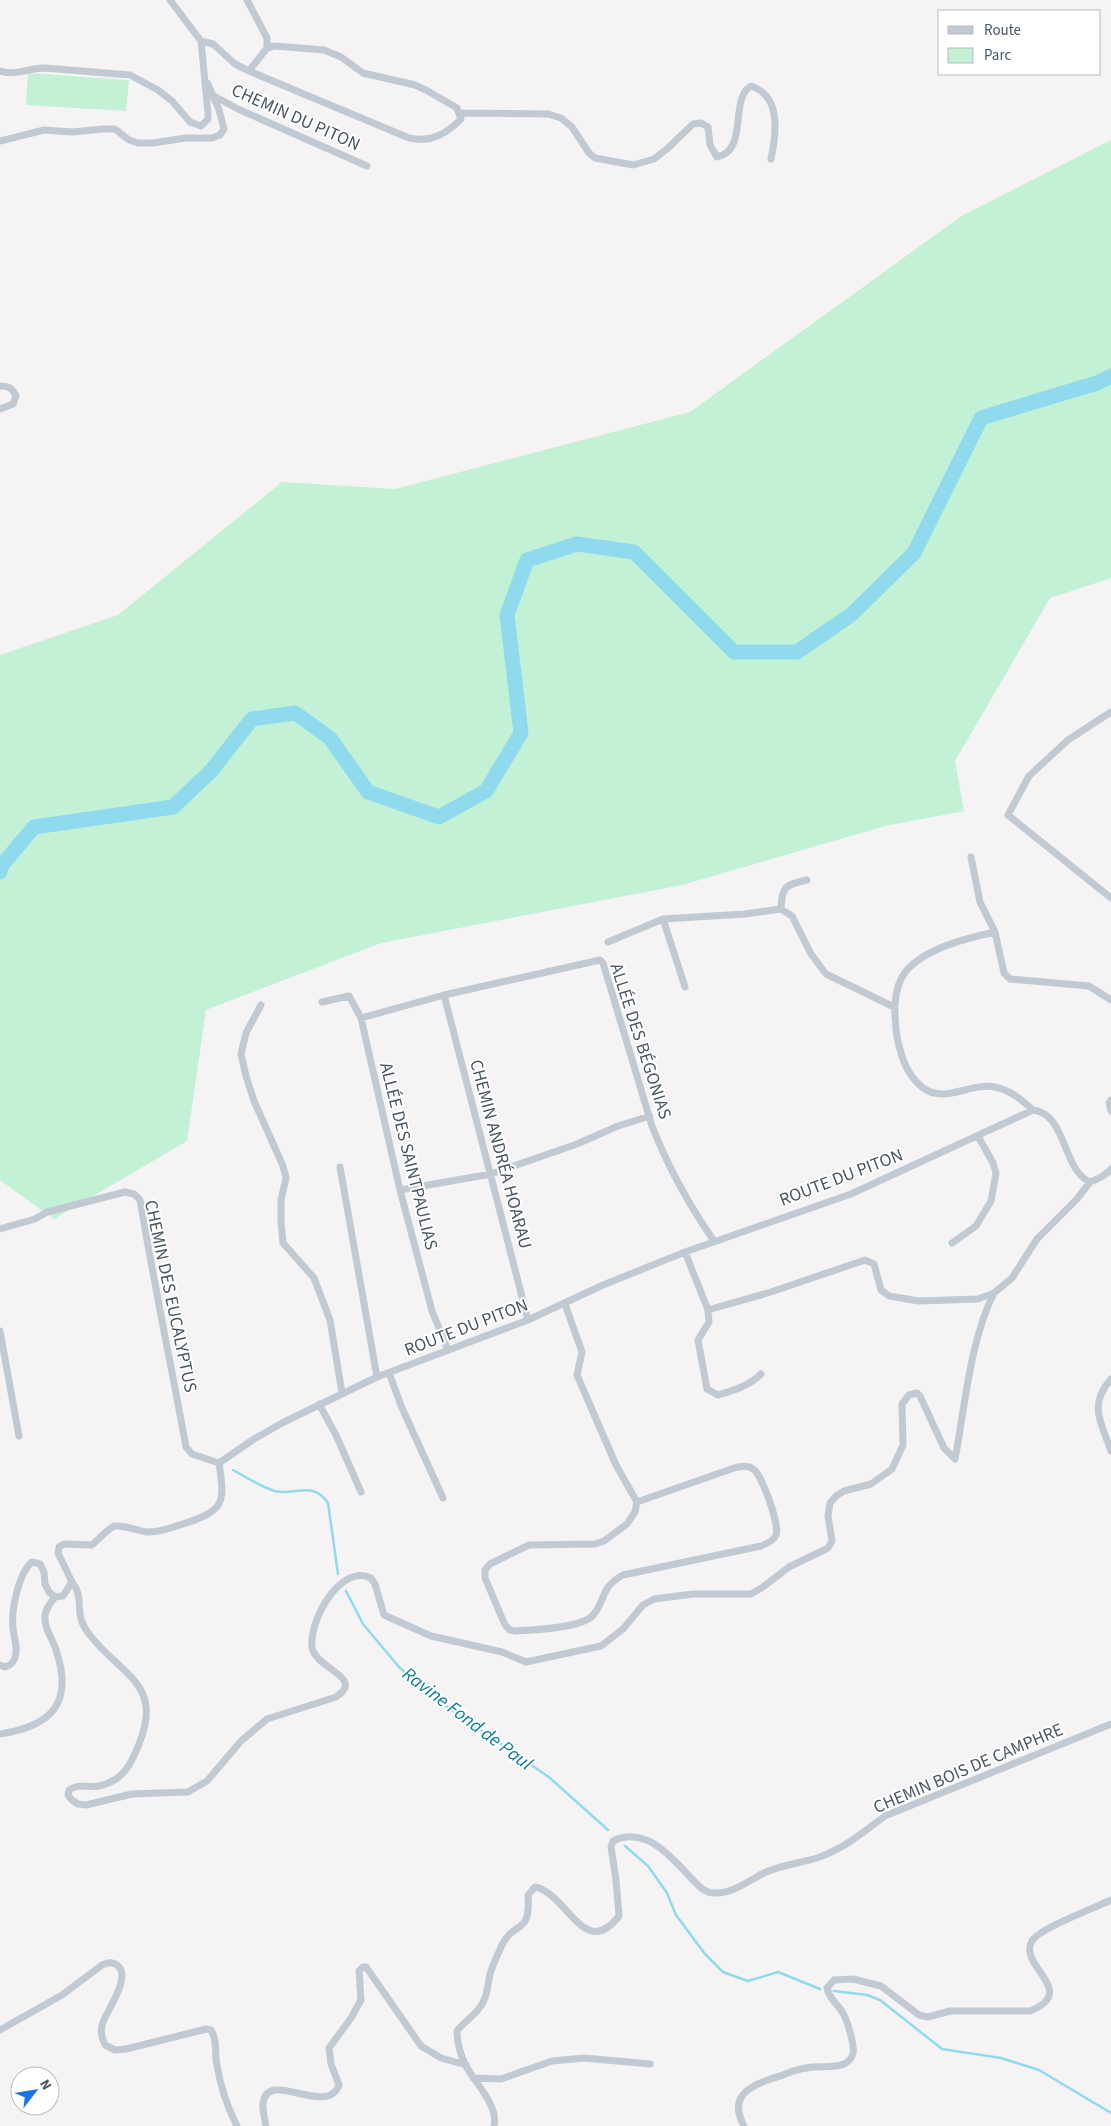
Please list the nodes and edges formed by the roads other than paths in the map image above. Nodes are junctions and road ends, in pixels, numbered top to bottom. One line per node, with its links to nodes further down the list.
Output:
1 (170, 0): 3 (street)
2 (247, 0): 4 (street)
3 (201, 41): 6 (street); 7 (street, CHEMIN DU PITON)
4 (267, 48): 6 (street); 9 (street)
5 (0, 71): 7 (street)
6 (249, 71): 9 (street)
7 (205, 79): 8 (street, CHEMIN DU PITON)
8 (214, 96): 10 (street, CHEMIN DU PITON); 12 (street, CHEMIN DU PITON)
9 (460, 113): 11 (street)
10 (0, 141)
11 (771, 159)
12 (367, 166)
13 (0, 386): 14 (street)
14 (0, 409)
15 (1111, 712): 18 (street)
16 (971, 857): 21 (street)
17 (807, 880): 19 (street)
18 (1111, 898)
19 (781, 909): 20 (street); 28 (street)
20 (663, 920): 22 (street); 23 (street)
21 (995, 932): 25 (street); 28 (street)
22 (608, 942)
23 (685, 986)
24 (444, 994): 29 (street, ALLÉE DES BÉGONIAS); 33 (street, ALLÉE DES BÉGONIAS); 37 (street, CHEMIN ANDRÉA HOARAU)
25 (1111, 1000)
26 (322, 1002): 29 (street, ALLÉE DES SAINTPAULIAS)
27 (261, 1005): 54 (street)
28 (894, 1007): 31 (street)
29 (361, 1018): 39 (street, ALLÉE DES SAINTPAULIAS)
30 (1111, 1100): 32 (street)
31 (1033, 1110): 34 (street, ROUTE DU PITON); 38 (street)
32 (1111, 1112)
33 (650, 1116): 37 (street); 41 (street, ALLÉE DES BÉGONIAS)
34 (978, 1136): 41 (street, ROUTE DU PITON); 42 (street)
35 (340, 1167): 52 (street)
36 (1111, 1168): 38 (street)
37 (491, 1174): 39 (street); 47 (street, CHEMIN ANDRÉA HOARAU)
38 (1090, 1182): 44 (street)
39 (400, 1190): 49 (street, ALLÉE DES SAINTPAULIAS)
40 (0, 1229): 58 (street, CHEMIN DES EUCALYPTUS)
41 (714, 1241): 43 (street, ROUTE DU PITON)
42 (952, 1243)
43 (685, 1252): 45 (street, ROUTE DU PITON); 46 (street)
44 (994, 1293): 46 (street); 62 (street)
45 (565, 1304): 47 (street, ROUTE DU PITON); 61 (street)
46 (708, 1310): 51 (street)
47 (528, 1320): 49 (street, ROUTE DU PITON)
48 (0, 1331): 56 (street)
49 (448, 1350): 50 (street, ROUTE DU PITON)
50 (389, 1373): 52 (street, ROUTE DU PITON); 60 (street)
51 (761, 1374)
52 (377, 1377): 54 (street, ROUTE DU PITON)
53 (1111, 1379): 57 (street)
54 (342, 1393): 55 (street, ROUTE DU PITON)
55 (319, 1404): 58 (street, ROUTE DU PITON); 59 (street)
56 (19, 1436)
57 (1111, 1451)
58 (219, 1463): 62 (street)
59 (361, 1492)
60 (444, 1498)
61 (637, 1502): 61 (street)
62 (72, 1582): 63 (street)
63 (55, 1597): 64 (street); 66 (street)
64 (0, 1665)
65 (1111, 1724): 69 (street, CHEMIN BOIS DE CAMPHRE)
66 (0, 1734)
67 (1111, 1900): 75 (street)
68 (0, 2030): 72 (street)
69 (466, 2064): 71 (street, CHEMIN BOIS DE CAMPHRE); 73 (street)
70 (650, 2064): 71 (street)
71 (473, 2078): 74 (street, CHEMIN BOIS DE CAMPHRE)
72 (237, 2126)
73 (266, 2126)
74 (494, 2126)
75 (744, 2126)

